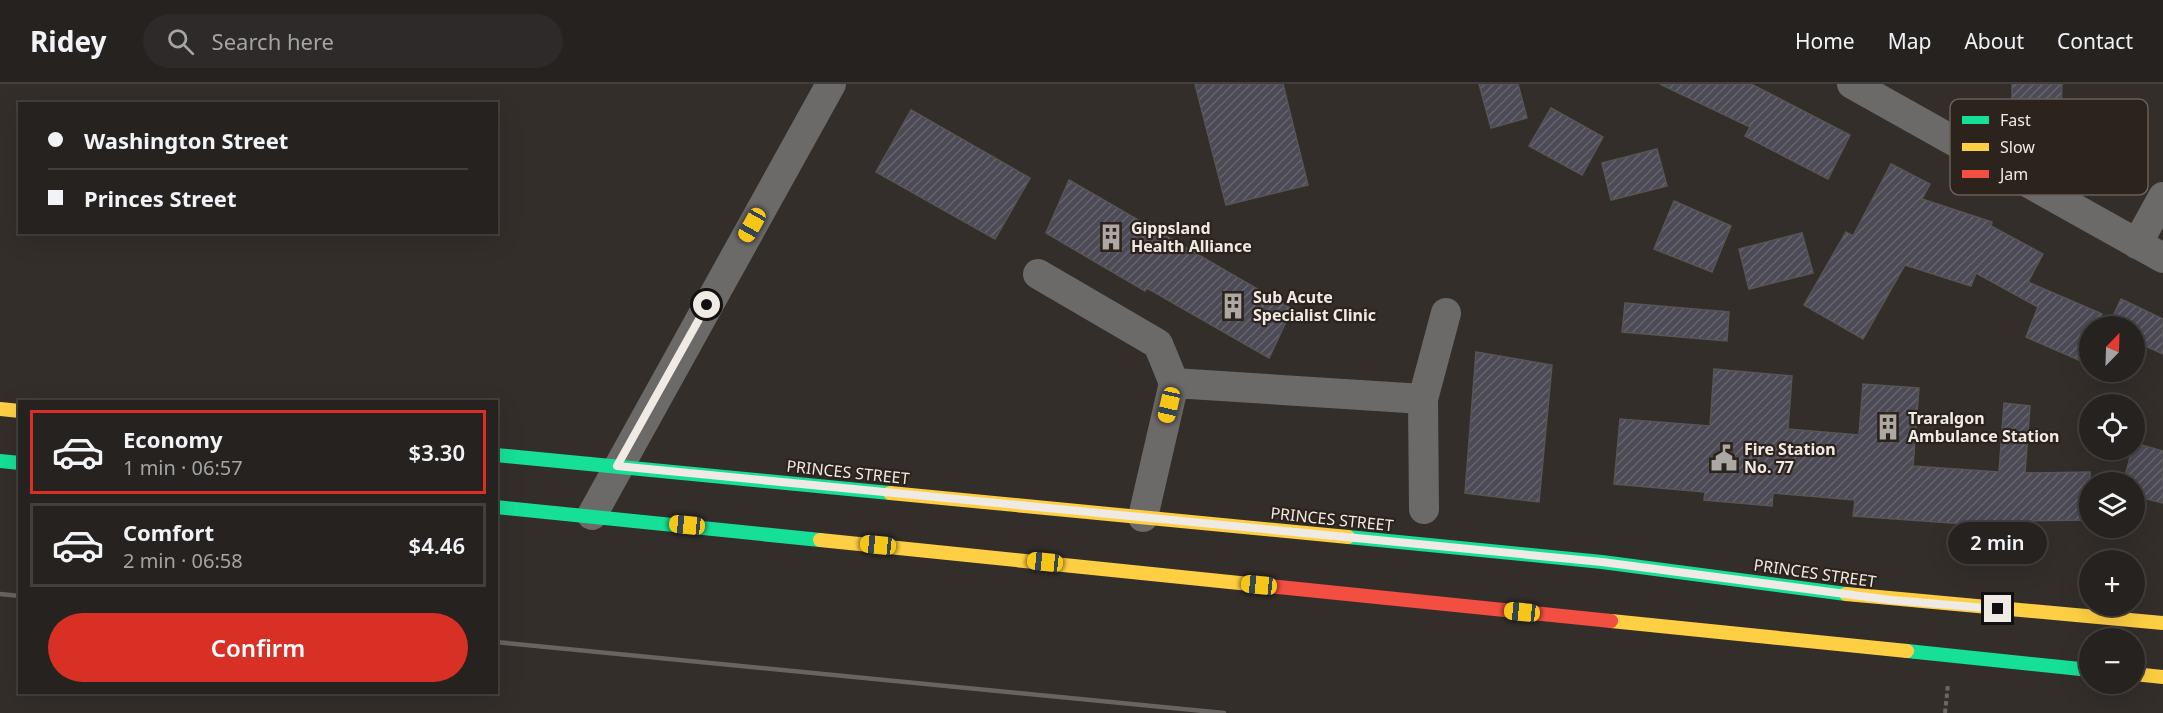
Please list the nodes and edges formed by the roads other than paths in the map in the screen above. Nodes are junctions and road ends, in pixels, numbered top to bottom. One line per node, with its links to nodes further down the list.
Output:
1 (831, 84): 17 (street)
2 (1852, 84): 3 (street)
3 (1950, 139)
4 (2050, 195): 6 (street)
5 (2163, 197): 6 (street)
6 (2137, 244): 7 (street)
7 (2163, 258)
8 (1038, 274): 10 (street)
9 (1446, 313): 11 (street)
10 (1174, 383): 11 (street); 21 (street)
11 (1423, 399): 19 (street)
12 (0, 409): 13 (highway)
13 (18, 411)
14 (498, 455): 17 (highway, PRINCES STREET)
15 (0, 461): 16 (highway)
16 (18, 463)
17 (617, 466): 20 (street); 21 (highway, PRINCES STREET)
18 (498, 507): 20 (highway)
19 (1424, 509)
20 (592, 515): 23 (highway)
21 (1143, 518): 22 (highway, PRINCES STREET)
22 (2163, 623)
23 (2079, 669)
24 (2145, 675): 25 (highway)
25 (2163, 677)

